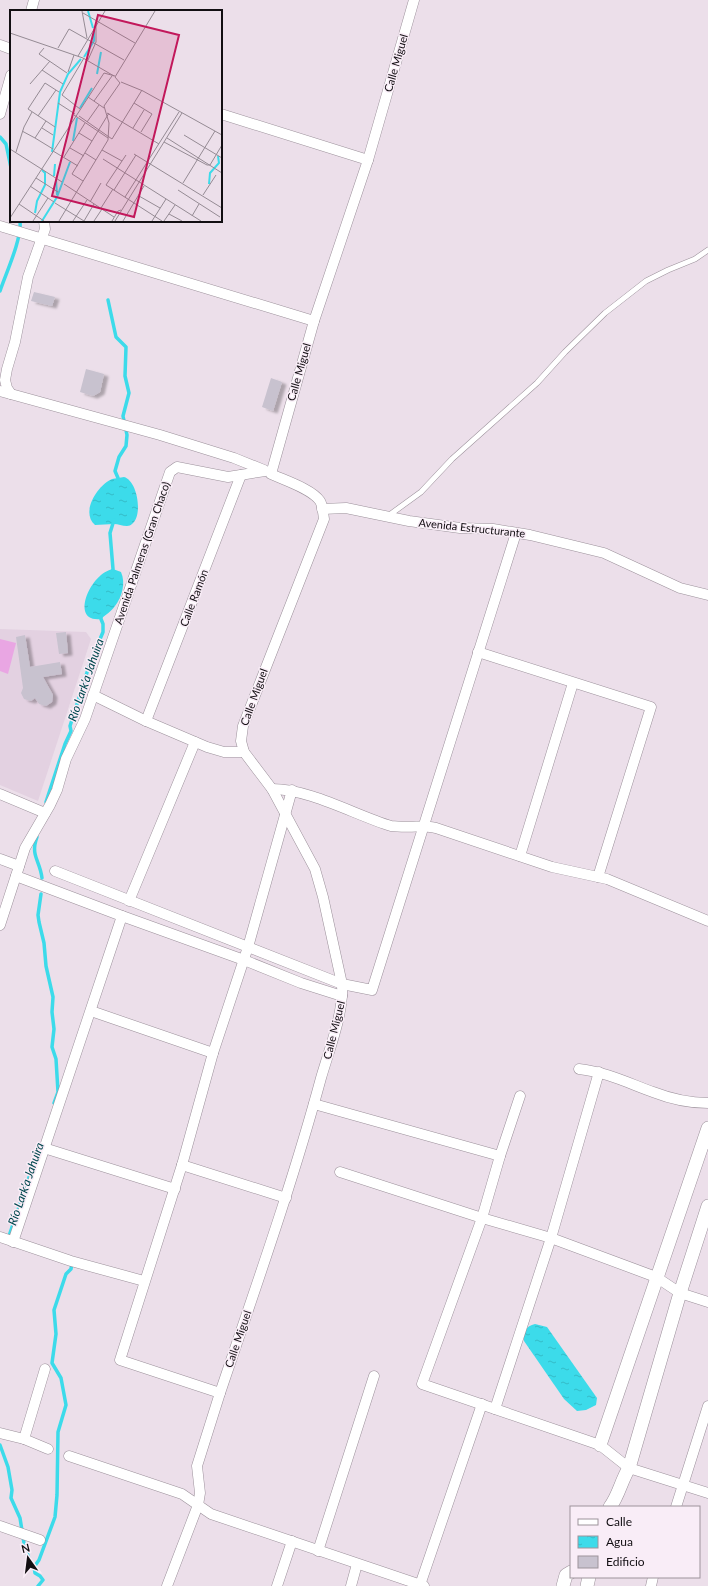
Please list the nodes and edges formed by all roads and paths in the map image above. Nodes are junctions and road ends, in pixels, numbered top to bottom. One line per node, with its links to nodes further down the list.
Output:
1 (34, 0): 3 (street)
2 (414, 0): 9 (street, Calle Miguel)
3 (31, 10)
4 (0, 45): 5 (street)
5 (10, 49)
6 (10, 82): 7 (street)
7 (0, 114)
8 (222, 114): 9 (street)
9 (368, 160): 14 (street, Calle Miguel)
10 (44, 222): 12 (street)
11 (0, 226): 12 (street)
12 (41, 239): 14 (street); 16 (street)
13 (708, 250): 20 (lane)
14 (314, 321): 17 (street, Calle Miguel)
15 (0, 392): 16 (street)
16 (11, 394): 17 (street)
17 (268, 472): 18 (street, Avenida Palmeras (Gran Chaco)); 19 (street)
18 (241, 476): 25 (street, Avenida Palmeras (Gran Chaco)); 26 (street, Calle Ramón)
19 (322, 508): 20 (street, Avenida Estructurante); 28 (street, Calle Miguel)
20 (387, 516): 21 (street, Avenida Estructurante)
21 (516, 533): 22 (street, Avenida Estructurante); 23 (street)
22 (708, 595)
23 (478, 652): 24 (street); 34 (street)
24 (573, 683): 35 (street); 40 (street)
25 (93, 695): 26 (street); 32 (street, Avenida Palmeras (Gran Chaco))
26 (146, 721): 27 (street)
27 (195, 742): 28 (street); 41 (street)
28 (244, 752): 29 (street, Calle Miguel)
29 (272, 789): 30 (street); 33 (street, Calle Miguel)
30 (292, 790): 33 (street); 34 (street)
31 (0, 794): 32 (street)
32 (45, 813): 37 (street, Avenida Palmeras (Gran Chaco))
33 (285, 814): 45 (street); 47 (street, Calle Miguel)
34 (424, 826): 35 (street); 47 (street)
35 (520, 856): 40 (street)
36 (0, 859): 37 (street)
37 (19, 866): 39 (street, Avenida Palmeras (Gran Chaco))
38 (55, 871): 41 (street)
39 (16, 876): 42 (street); 44 (street, Avenida Palmeras (Gran Chaco))
40 (598, 877): 43 (street)
41 (129, 901): 45 (street)
42 (122, 916): 46 (street); 49 (street)
43 (708, 921)
44 (0, 925)
45 (248, 947): 46 (street); 47 (street)
46 (244, 960): 48 (street); 50 (street)
47 (342, 984): 48 (street, Calle Miguel)
48 (342, 996): 55 (street, Calle Miguel)
49 (91, 1011): 50 (street); 57 (street)
50 (212, 1054): 59 (street)
51 (579, 1069): 52 (street)
52 (599, 1072): 54 (street); 66 (street)
53 (520, 1096): 58 (street)
54 (708, 1103)
55 (314, 1104): 58 (street); 62 (street, Calle Miguel)
56 (708, 1128): 68 (street)
57 (44, 1148): 61 (street); 67 (street)
58 (500, 1156): 64 (street)
59 (182, 1165): 61 (street); 62 (street)
60 (340, 1172): 64 (street)
61 (175, 1189): 69 (street)
62 (286, 1198): 74 (street, Calle Miguel)
63 (708, 1206): 70 (street)
64 (482, 1218): 66 (street); 75 (street)
65 (0, 1237): 67 (street)
66 (551, 1238): 68 (street); 77 (street)
67 (13, 1242): 69 (street)
68 (656, 1277): 70 (street); 80 (street)
69 (144, 1281): 74 (street)
70 (680, 1293): 71 (street); 83 (street)
71 (708, 1302)
72 (45, 1369): 79 (street)
73 (374, 1376): 92 (street)
74 (220, 1393): 86 (street, Calle Miguel)
75 (482, 1404): 77 (street); 95 (street)
76 (708, 1406): 84 (street)
77 (495, 1409): 80 (street)
78 (0, 1433): 79 (street)
79 (24, 1439): 81 (street)
80 (600, 1445): 83 (street)
81 (48, 1449)
82 (69, 1456): 86 (street)
83 (629, 1468): 84 (street); 87 (street)
84 (683, 1486): 85 (street); 88 (street)
85 (708, 1493)
86 (198, 1505): 91 (street); 96 (street, Calle Miguel)
87 (611, 1506)
88 (676, 1506)
89 (0, 1526): 90 (street)
90 (40, 1540)
91 (292, 1542): 92 (street); 97 (street)
92 (318, 1551): 93 (street)
93 (357, 1564): 95 (street); 98 (street)
94 (570, 1573): 99 (street)
95 (422, 1585)
96 (167, 1586)
97 (277, 1586)
98 (351, 1586)
99 (563, 1586)

